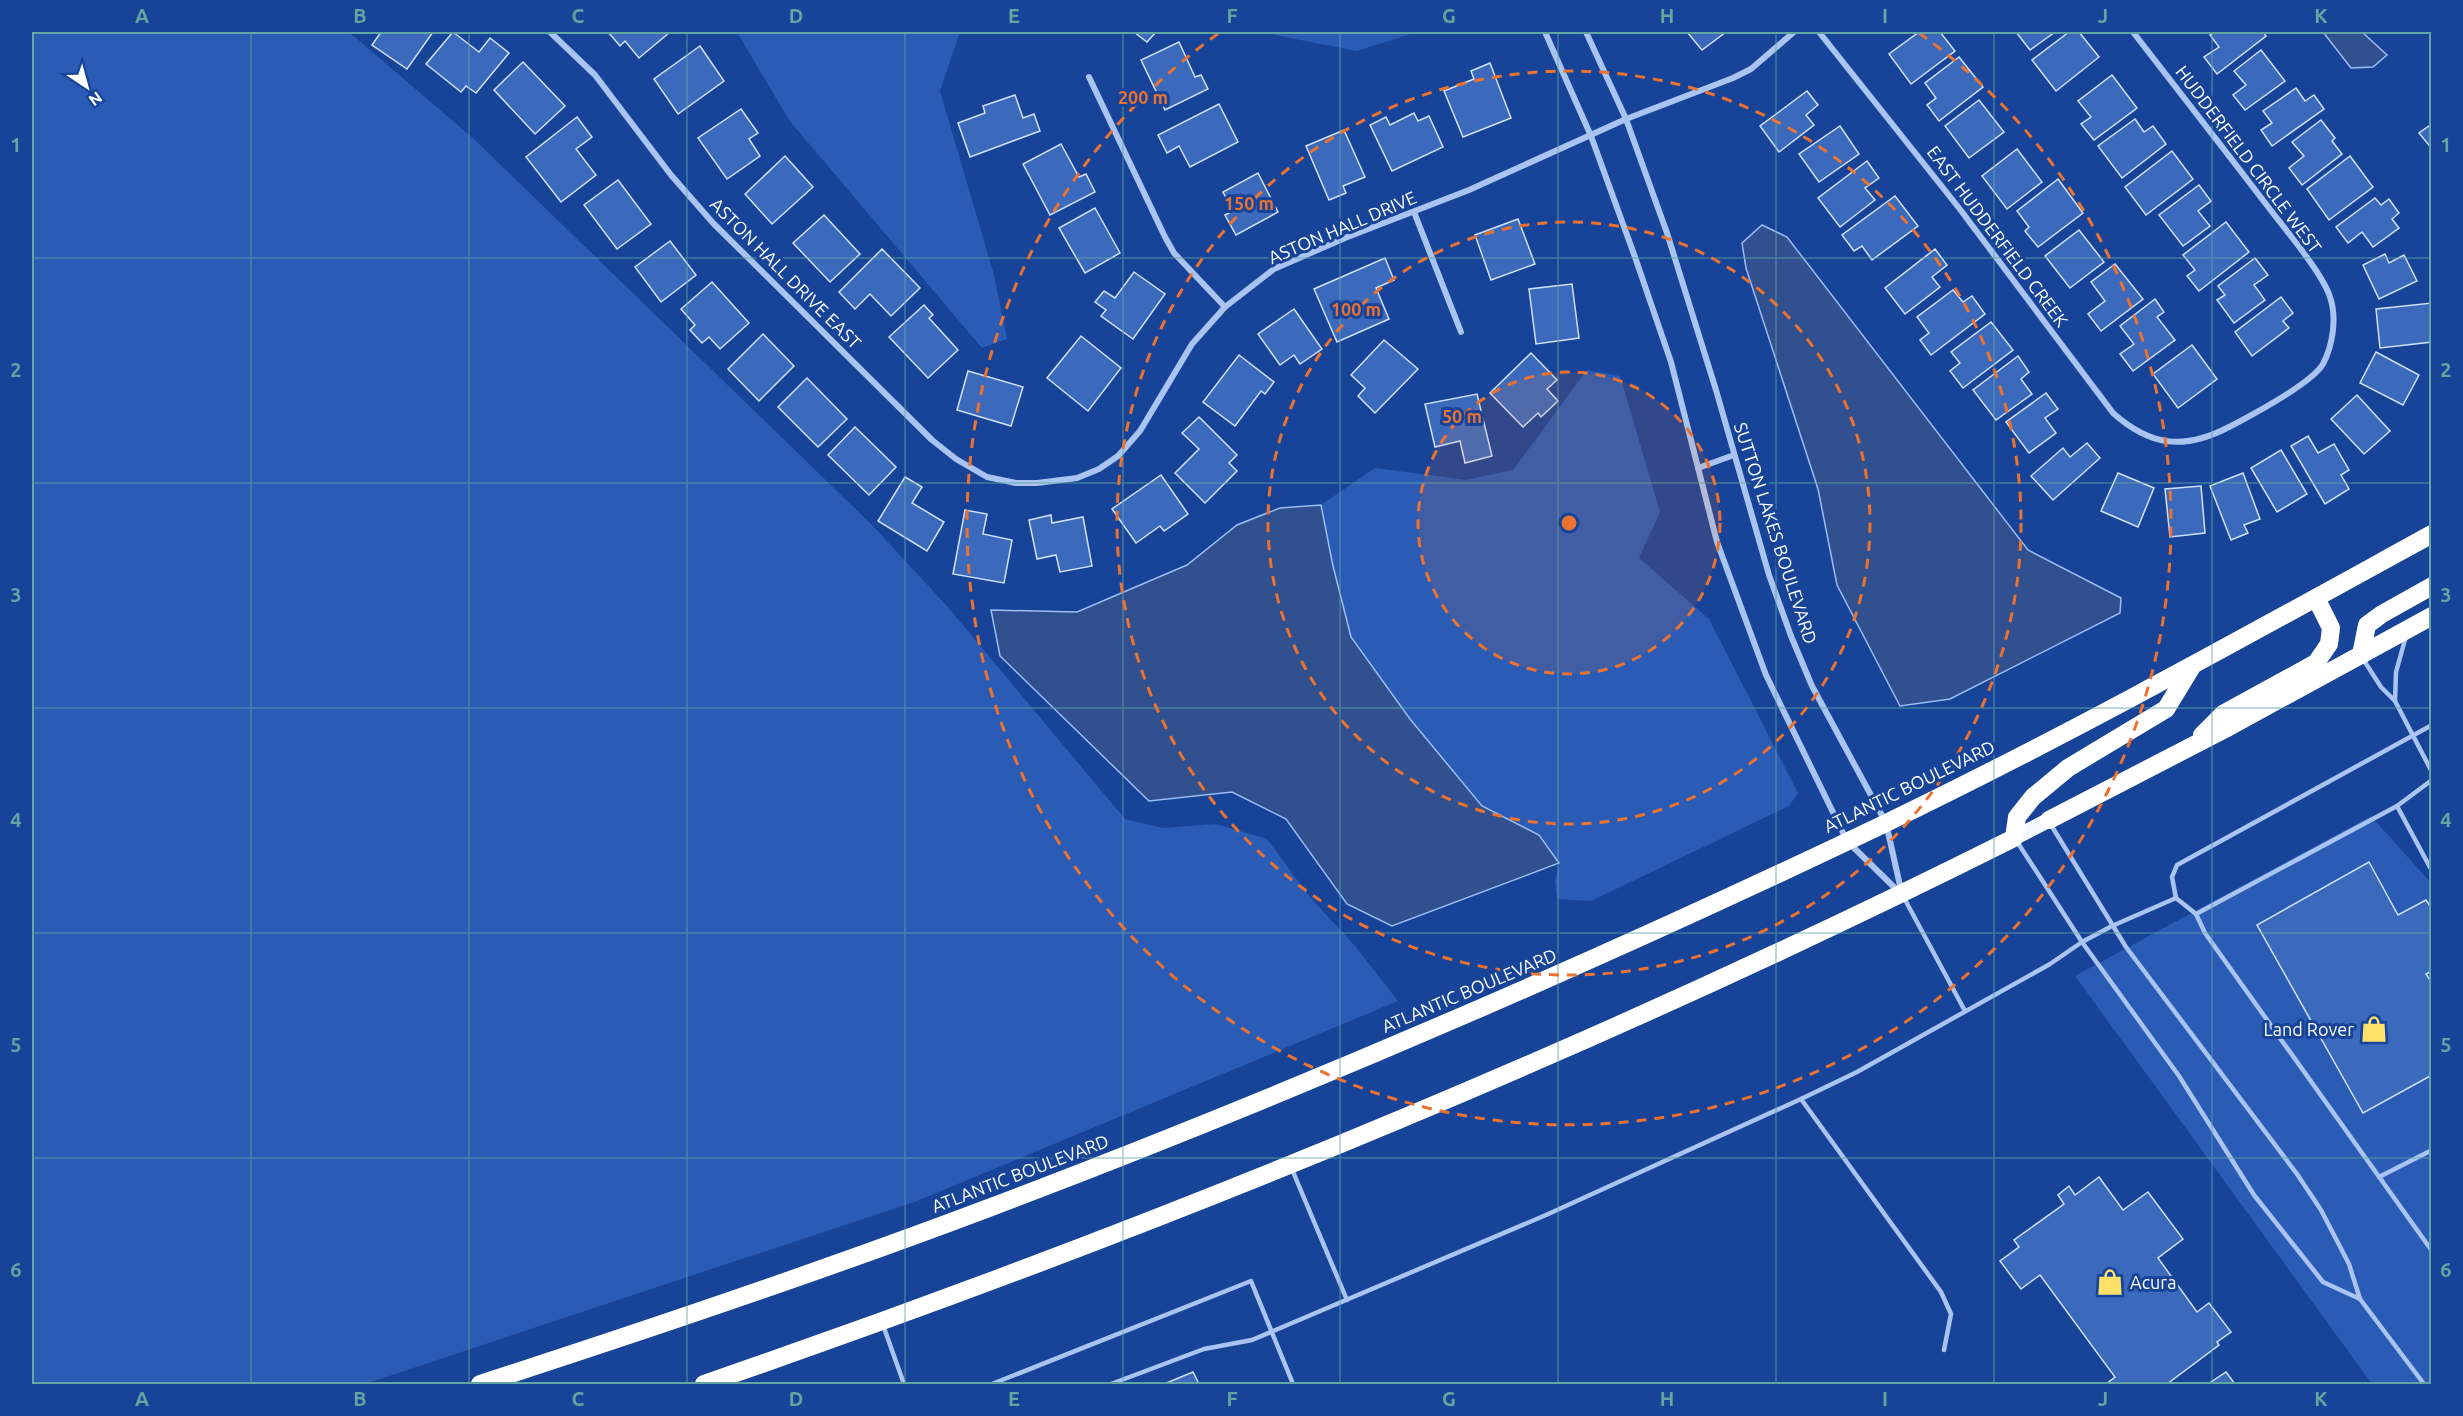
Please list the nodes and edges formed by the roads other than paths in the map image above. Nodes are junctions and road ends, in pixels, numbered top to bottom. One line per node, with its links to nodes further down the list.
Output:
1 (550, 32): 16 (street, ASTON HALL DRIVE EAST)
2 (1545, 32): 9 (street)
3 (1586, 32): 8 (street, SUTTON LAKES BOULEVARD)
4 (1794, 32): 8 (street, ASTON HALL DRIVE)
5 (1819, 32): 12 (street, EAST HUDDERFIELD CREEK)
6 (2133, 32): 12 (street, HUDDERFIELD CIRCLE WEST)
7 (1089, 77): 11 (street)
8 (1626, 118): 9 (street, ASTON HALL DRIVE); 14 (street, SUTTON LAKES BOULEVARD)
9 (1591, 136): 10 (street, ASTON HALL DRIVE); 15 (street)
10 (1414, 212): 11 (street, ASTON HALL DRIVE); 13 (street)
11 (1225, 307): 16 (street, ASTON HALL DRIVE)
12 (2332, 310)
13 (1461, 332)
14 (1734, 455): 15 (street); 32 (street, SUTTON LAKES BOULEVARD)
15 (1698, 468): 34 (street)
16 (1037, 483)
17 (2432, 534): 19 (highway, ATLANTIC BOULEVARD)
18 (2432, 586): 22 (highway)
19 (2316, 598): 23 (highway, ATLANTIC BOULEVARD); 27 (highway)
20 (2432, 616): 21 (highway)
21 (2408, 630): 22 (highway); 24 (lane)
22 (2361, 655): 24 (lane); 27 (highway)
23 (2192, 667): 32 (highway, ATLANTIC BOULEVARD); 33 (highway)
24 (2396, 701): 26 (lane)
25 (2432, 725): 26 (lane)
26 (2413, 735): 28 (lane); 37 (lane)
27 (2190, 747): 31 (highway)
28 (2432, 772)
29 (2432, 780): 30 (lane)
30 (2397, 806): 35 (lane); 38 (lane)
31 (2049, 820): 33 (main road); 39 (lane)
32 (1886, 823): 34 (highway, ATLANTIC BOULEVARD); 36 (street, SUTTON LAKES BOULEVARD)
33 (2014, 838): 36 (highway); 40 (lane)
34 (1846, 842): 36 (street); 52 (highway, ATLANTIC BOULEVARD)
35 (2432, 871)
36 (1902, 894): 41 (lane); 44 (highway)
37 (2176, 898): 38 (lane); 39 (lane)
38 (2196, 914): 45 (lane)
39 (2112, 926): 40 (lane); 47 (lane)
40 (2082, 942): 41 (lane); 47 (lane)
41 (1965, 1011): 42 (lane)
42 (1801, 1099): 48 (lane); 51 (lane)
43 (2432, 1150): 45 (lane)
44 (1290, 1165): 48 (lane); 49 (highway)
45 (2379, 1177): 46 (lane)
46 (2432, 1251)
47 (2360, 1299): 58 (lane)
48 (1347, 1300): 50 (lane)
49 (882, 1322): 53 (highway); 54 (lane)
50 (1272, 1332): 55 (lane); 56 (lane); 57 (lane)
51 (1944, 1350)
52 (480, 1384)
53 (704, 1384)
54 (904, 1384)
55 (992, 1384)
56 (1111, 1384)
57 (1293, 1384)
58 (2424, 1384)

